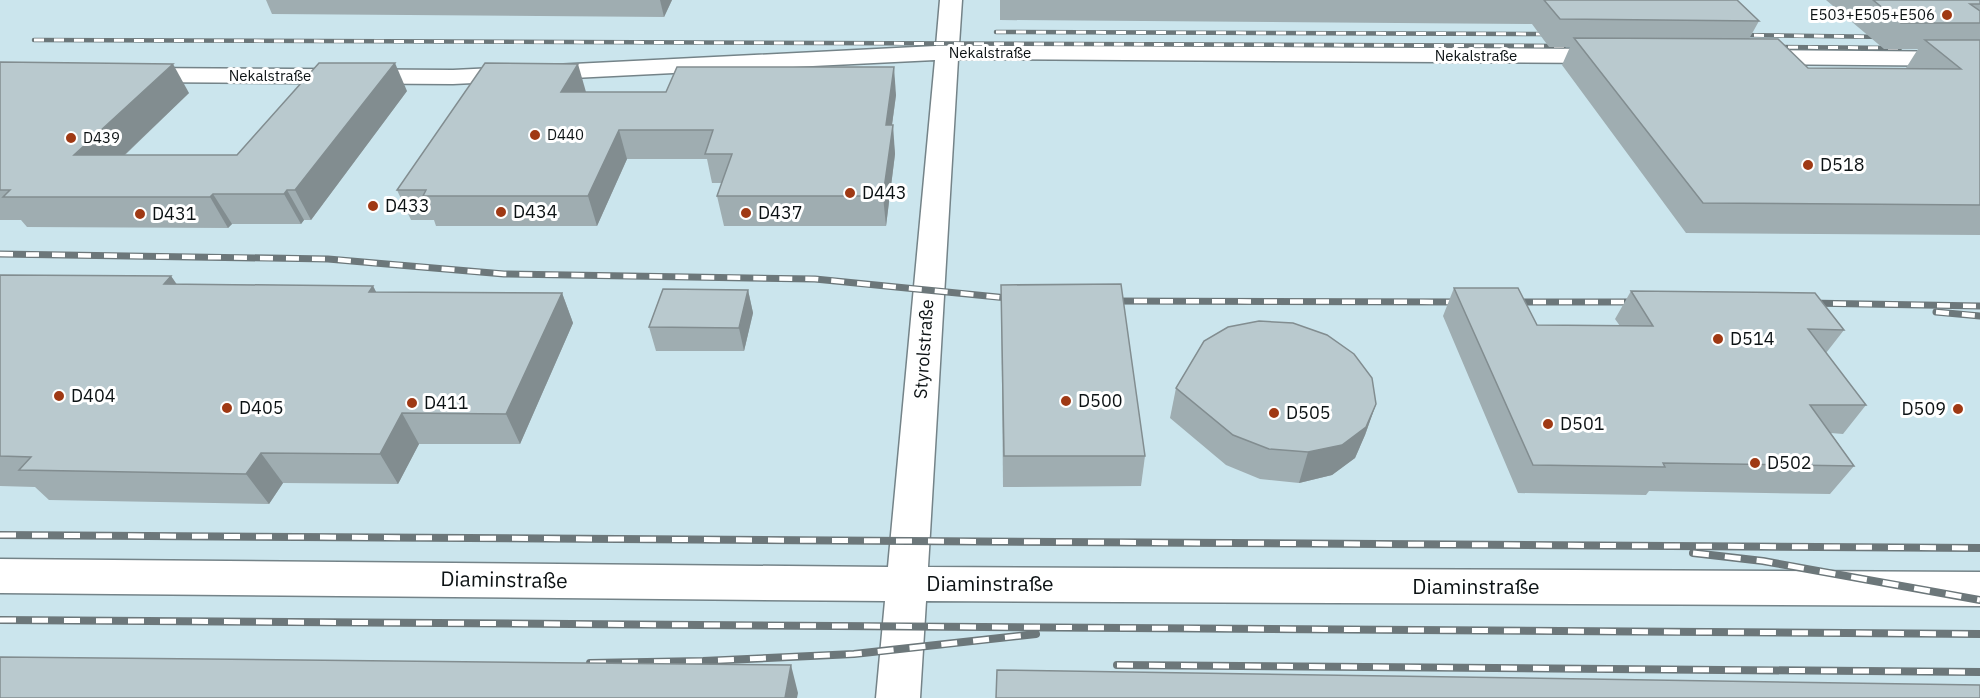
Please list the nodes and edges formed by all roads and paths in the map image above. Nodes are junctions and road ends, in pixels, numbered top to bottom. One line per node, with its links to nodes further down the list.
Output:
1 (951, 0): 2 (street, Styrolstraße)
2 (947, 52): 3 (street, Nekalstraße); 6 (street, Nekalstraße); 8 (street, Styrolstraße)
3 (1638, 57)
4 (1733, 57): 5 (street)
5 (1980, 59)
6 (106, 75)
7 (0, 576): 8 (street, Diaminstraße)
8 (906, 584): 9 (street, Diaminstraße); 10 (street, Styrolstraße)
9 (1980, 589)
10 (898, 698)

